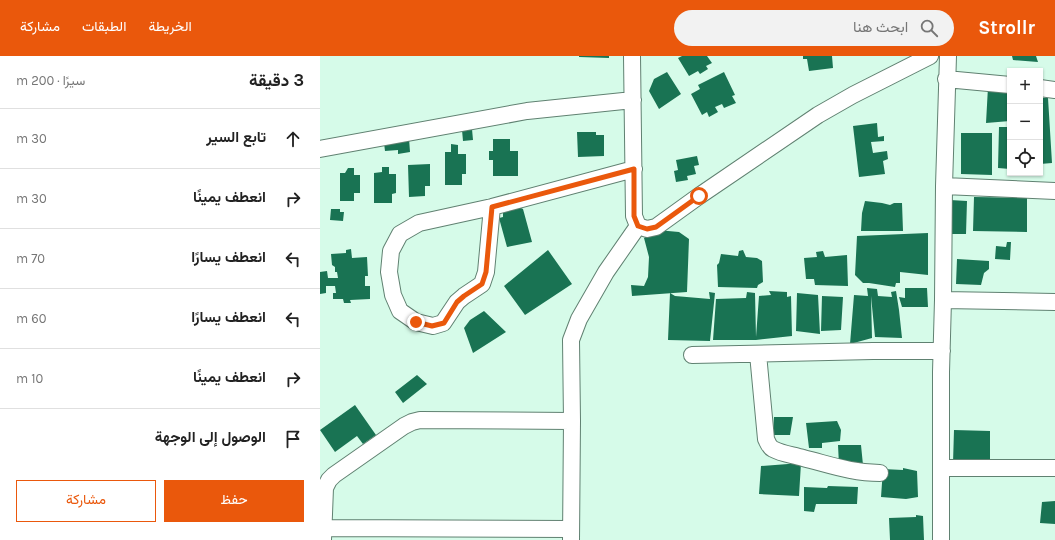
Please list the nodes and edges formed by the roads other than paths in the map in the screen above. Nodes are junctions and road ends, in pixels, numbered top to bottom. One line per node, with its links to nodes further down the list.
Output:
1 (930, 56): 14 (street)
2 (948, 56): 4 (street)
3 (634, 57): 8 (street)
4 (946, 79): 5 (street); 11 (street)
5 (1007, 85)
6 (1043, 88): 7 (street)
7 (1055, 90)
8 (633, 100): 9 (street); 10 (street)
9 (320, 149)
10 (634, 169): 13 (street); 14 (street)
11 (944, 186): 12 (street); 15 (street)
12 (1055, 191)
13 (492, 207): 13 (street)
14 (638, 226): 20 (street)
15 (943, 300): 16 (street); 17 (street)
16 (1055, 302)
17 (942, 351): 18 (street); 21 (street)
18 (758, 354): 19 (street); 23 (street)
19 (692, 355)
20 (572, 421): 24 (street); 25 (street)
21 (942, 468): 22 (street); 26 (street)
22 (1055, 468)
23 (880, 473)
24 (324, 534): 25 (street)
25 (571, 534)
26 (941, 540)

